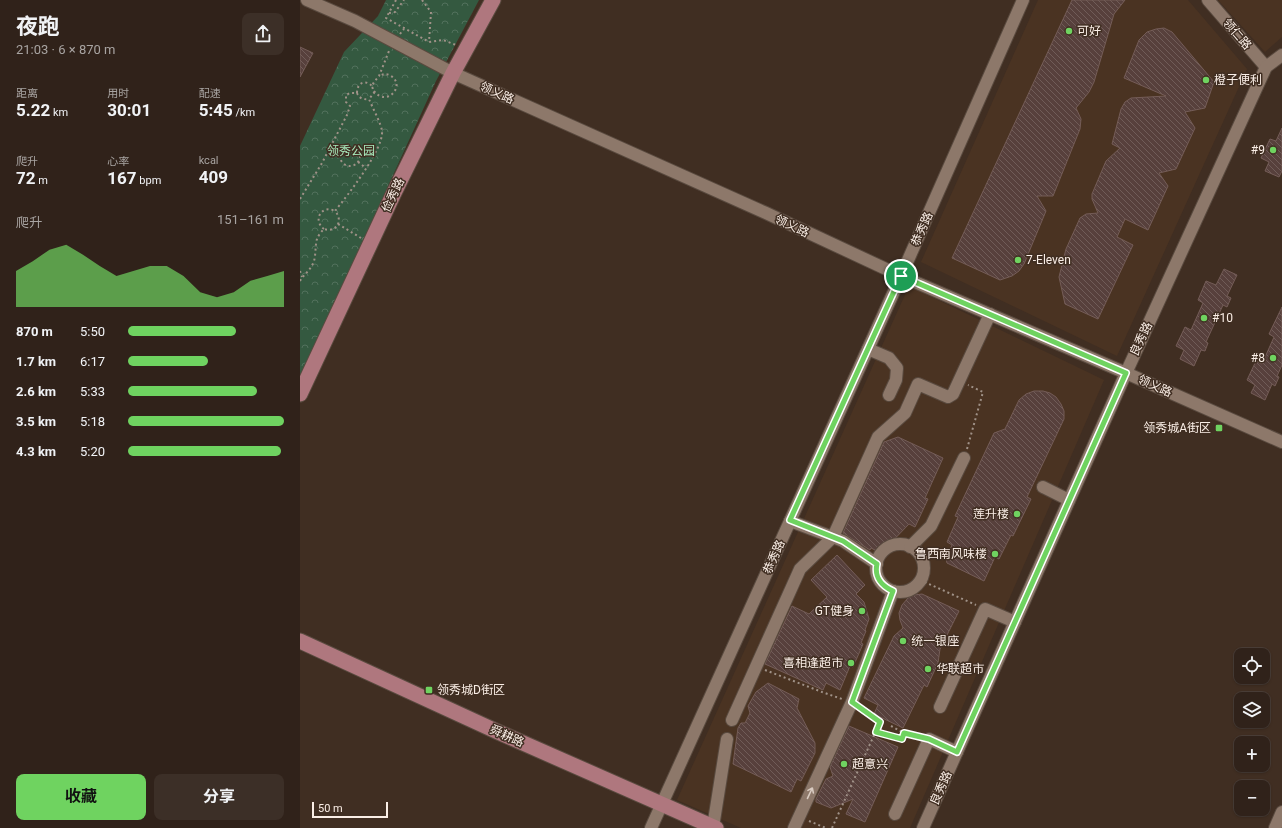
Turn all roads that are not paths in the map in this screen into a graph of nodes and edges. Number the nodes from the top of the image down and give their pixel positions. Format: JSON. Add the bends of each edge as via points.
{"nodes":[{"id":1,"x":307,"y":0,"type":"edge"},
{"id":2,"x":493,"y":0,"type":"edge"},
{"id":3,"x":1024,"y":0,"type":"edge"},
{"id":4,"x":1208,"y":0,"type":"edge"},
{"id":5,"x":1282,"y":54,"type":"edge"},
{"id":6,"x":1266,"y":67,"type":"junction"},
{"id":7,"x":453,"y":74,"type":"junction"},
{"id":8,"x":901,"y":276,"type":"junction"},
{"id":9,"x":990,"y":314,"type":"junction"},
{"id":10,"x":868,"y":349,"type":"junction"},
{"id":11,"x":1126,"y":373,"type":"junction"},
{"id":12,"x":300,"y":394,"type":"edge"},
{"id":13,"x":889,"y":395,"type":"dead end"},
{"id":14,"x":1282,"y":442,"type":"edge"},
{"id":15,"x":964,"y":458,"type":"road end"},
{"id":16,"x":1043,"y":487,"type":"dead end"},
{"id":17,"x":1069,"y":500,"type":"junction"},
{"id":18,"x":790,"y":520,"type":"junction"},
{"id":19,"x":833,"y":537,"type":"junction"},
{"id":20,"x":910,"y":547,"type":"junction"},
{"id":21,"x":877,"y":564,"type":"junction"},
{"id":22,"x":893,"y":591,"type":"junction"},
{"id":23,"x":1015,"y":622,"type":"junction"},
{"id":24,"x":300,"y":641,"type":"edge"},
{"id":25,"x":300,"y":651,"type":"edge"},
{"id":26,"x":940,"y":707,"type":"dead end"},
{"id":27,"x":732,"y":720,"type":"dead end"},
{"id":28,"x":727,"y":739,"type":"dead end"},
{"id":29,"x":957,"y":752,"type":"junction"},
{"id":30,"x":660,"y":807,"type":"junction"},
{"id":31,"x":1282,"y":812,"type":"edge"},
{"id":32,"x":895,"y":814,"type":"dead end"},
{"id":33,"x":715,"y":827,"type":"edge"},
{"id":34,"x":651,"y":828,"type":"edge"},
{"id":35,"x":696,"y":828,"type":"edge"},
{"id":36,"x":794,"y":828,"type":"edge"},
{"id":37,"x":923,"y":828,"type":"edge"},
{"id":38,"x":1275,"y":828,"type":"edge"}],
"edges":[{"from":1,"to":7,"type":"street","name":"领义路","via":[[355,21]]},
{"from":2,"to":7,"type":"main road","name":"俭秀路"},
{"from":3,"to":8,"type":"street","name":"恭秀路"},
{"from":4,"to":6,"type":"street","name":"领仁路"},
{"from":5,"to":6,"type":"street","name":"良秀路"},
{"from":6,"to":11,"type":"street","name":"良秀路"},
{"from":7,"to":8,"type":"street","name":"领义路"},
{"from":7,"to":12,"type":"main road","name":"俭秀路"},
{"from":8,"to":9,"type":"street","name":"领义路"},
{"from":8,"to":10,"type":"street","name":"恭秀路"},
{"from":9,"to":11,"type":"street","name":"领义路"},
{"from":9,"to":19,"type":"street","via":[[953,394],[948,397],[918,384],[905,413],[878,437]]},
{"from":10,"to":13,"type":"street","via":[[889,358],[896,368],[896,380]]},
{"from":10,"to":18,"type":"street","name":"恭秀路"},
{"from":11,"to":14,"type":"street","name":"领义路"},
{"from":11,"to":17,"type":"street","name":"良秀路"},
{"from":15,"to":20,"type":"street","via":[[931,526]]},
{"from":16,"to":17,"type":"street"},
{"from":17,"to":23,"type":"street","name":"良秀路"},
{"from":18,"to":19,"type":"street"},
{"from":18,"to":30,"type":"street","name":"恭秀路"},
{"from":19,"to":21,"type":"street"},
{"from":19,"to":27,"type":"street","via":[[800,569]]},
{"from":20,"to":21,"type":"street","via":[[895,545],[888,548],[882,553]]},
{"from":20,"to":22,"type":"street","via":[[921,558],[923,573],[915,587],[908,591]]},
{"from":21,"to":22,"type":"street","via":[[880,582]]},
{"from":36,"to":22,"type":"street","one_way":true,"via":[[852,702]]},
{"from":23,"to":26,"type":"street","via":[[985,609]]},
{"from":23,"to":29,"type":"street","name":"良秀路"},
{"from":24,"to":30,"type":"main road","name":"舜耕路"},
{"from":25,"to":30,"type":"main road","name":"舜耕路"},
{"from":28,"to":33,"type":"street"},
{"from":29,"to":32,"type":"street","via":[[929,739]]},
{"from":29,"to":37,"type":"street","name":"良秀路"},
{"from":30,"to":33,"type":"main road","name":"舜耕路"},
{"from":30,"to":34,"type":"street","name":"恭秀路"},
{"from":30,"to":35,"type":"main road","name":"舜耕路"},
{"from":31,"to":38,"type":"street"}]}
